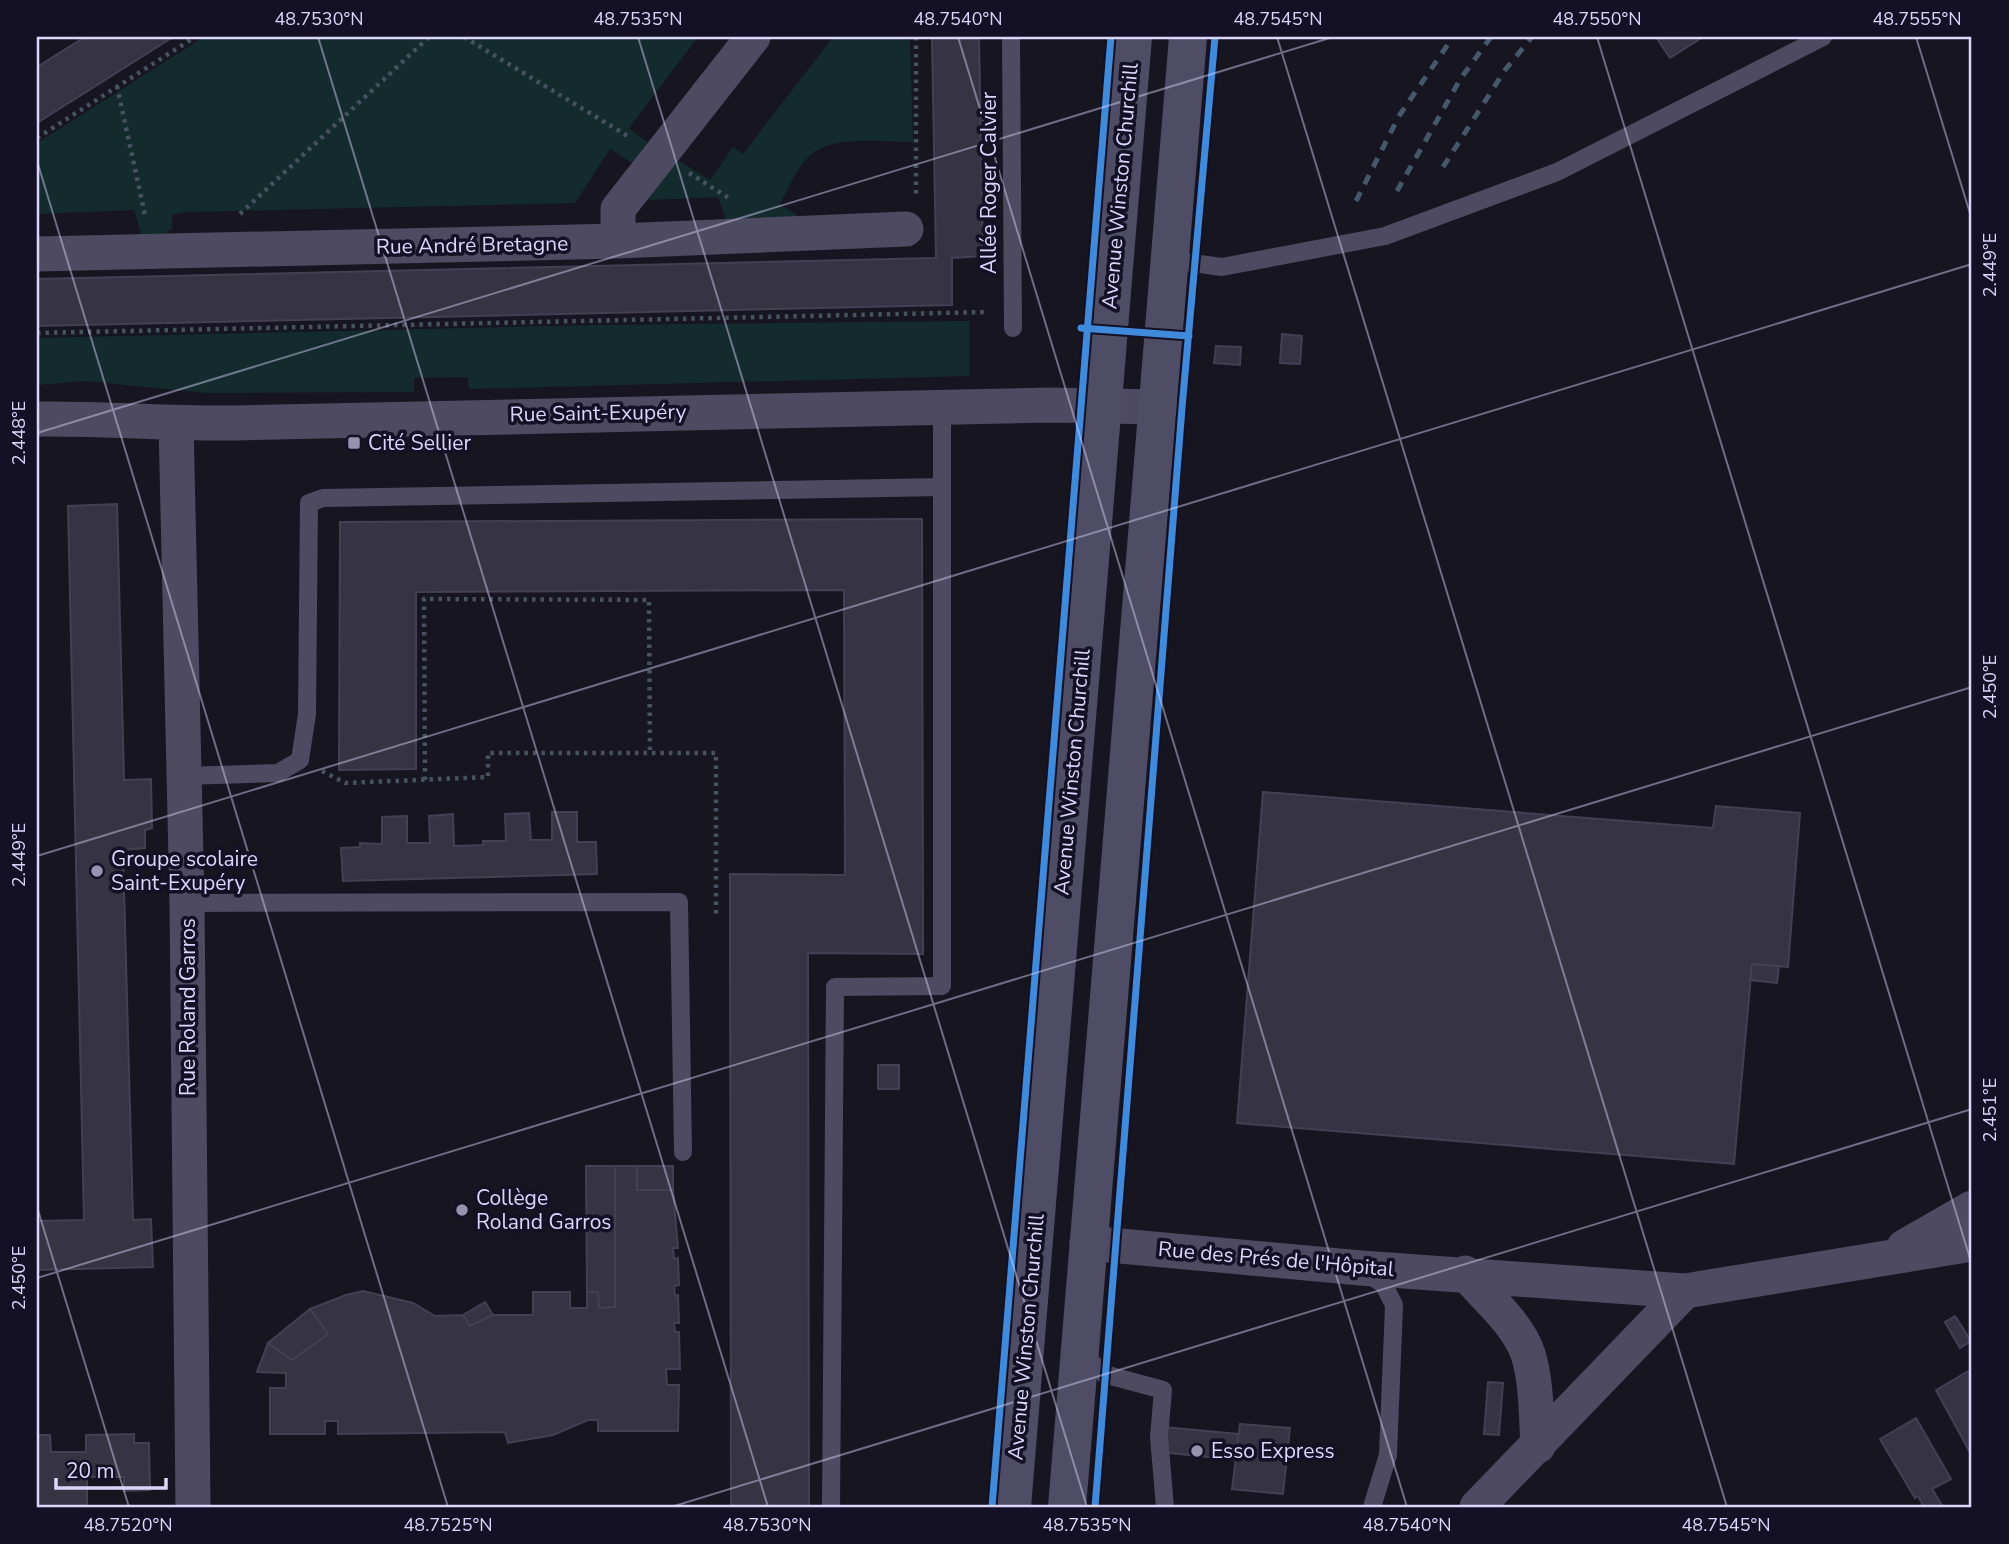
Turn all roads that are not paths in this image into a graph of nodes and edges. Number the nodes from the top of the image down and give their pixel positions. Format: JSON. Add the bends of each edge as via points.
{"nodes":[{"id":1,"x":753,"y":37,"type":"edge"},
{"id":2,"x":1011,"y":37,"type":"edge"},
{"id":3,"x":1133,"y":37,"type":"edge"},
{"id":4,"x":1188,"y":37,"type":"edge"},
{"id":5,"x":1823,"y":37,"type":"edge"},
{"id":6,"x":906,"y":229,"type":"road end"},
{"id":7,"x":618,"y":242,"type":"junction"},
{"id":8,"x":37,"y":254,"type":"edge"},
{"id":9,"x":1171,"y":260,"type":"junction"},
{"id":10,"x":1013,"y":320,"type":"road end"},
{"id":11,"x":1102,"y":405,"type":"junction"},
{"id":12,"x":942,"y":407,"type":"junction"},
{"id":13,"x":1160,"y":407,"type":"junction"},
{"id":14,"x":37,"y":419,"type":"edge"},
{"id":15,"x":176,"y":424,"type":"junction"},
{"id":16,"x":942,"y":486,"type":"junction"},
{"id":17,"x":184,"y":776,"type":"junction"},
{"id":18,"x":187,"y":903,"type":"junction"},
{"id":19,"x":683,"y":1152,"type":"dead end"},
{"id":20,"x":1972,"y":1208,"type":"edge"},
{"id":21,"x":1087,"y":1243,"type":"junction"},
{"id":22,"x":1972,"y":1244,"type":"edge"},
{"id":23,"x":1886,"y":1258,"type":"junction"},
{"id":24,"x":1361,"y":1268,"type":"junction"},
{"id":25,"x":1465,"y":1273,"type":"junction"},
{"id":26,"x":1685,"y":1291,"type":"junction"},
{"id":27,"x":1079,"y":1352,"type":"junction"},
{"id":28,"x":1538,"y":1446,"type":"junction"},
{"id":29,"x":192,"y":1507,"type":"edge"},
{"id":30,"x":831,"y":1507,"type":"edge"},
{"id":31,"x":1012,"y":1507,"type":"edge"},
{"id":32,"x":1068,"y":1507,"type":"edge"},
{"id":33,"x":1165,"y":1507,"type":"edge"},
{"id":34,"x":1373,"y":1507,"type":"edge"},
{"id":35,"x":1477,"y":1507,"type":"edge"}],
"edges":[{"from":1,"to":7,"type":"street","via":[[618,209]]},
{"from":2,"to":10,"type":"lane","name":"Allée Roger Calvier"},
{"from":3,"to":11,"type":"main road","name":"Avenue Winston Churchill"},
{"from":4,"to":9,"type":"main road"},
{"from":5,"to":9,"type":"lane","via":[[1557,172],[1385,236],[1222,267]]},
{"from":6,"to":7,"type":"street","name":"Rue André Bretagne"},
{"from":7,"to":8,"type":"street","name":"Rue André Bretagne"},
{"from":9,"to":13,"type":"main road"},
{"from":11,"to":12,"type":"street","name":"Rue Saint-Exupéry"},
{"from":11,"to":13,"type":"street","name":"Rue Saint-Exupéry"},
{"from":11,"to":31,"type":"main road","name":"Avenue Winston Churchill"},
{"from":12,"to":15,"type":"street","name":"Rue Saint-Exupéry"},
{"from":12,"to":16,"type":"lane"},
{"from":13,"to":21,"type":"main road"},
{"from":14,"to":15,"type":"street","name":"Rue Saint-Exupéry","via":[[118,418]]},
{"from":15,"to":17,"type":"street","name":"Rue Roland Garros"},
{"from":16,"to":17,"type":"lane","via":[[323,498],[309,503],[307,714],[300,760],[278,773]]},
{"from":16,"to":30,"type":"lane","via":[[942,986],[835,987]]},
{"from":17,"to":18,"type":"street","name":"Rue Roland Garros"},
{"from":18,"to":19,"type":"lane","via":[[679,902]]},
{"from":18,"to":29,"type":"street","name":"Rue Roland Garros"},
{"from":20,"to":23,"type":"street","name":"Rue des Prés de l'Hôpital"},
{"from":21,"to":24,"type":"street","name":"Rue des Prés de l'Hôpital"},
{"from":21,"to":27,"type":"main road"},
{"from":22,"to":23,"type":"street","name":"Rue des Prés de l'Hôpital"},
{"from":23,"to":26,"type":"street","name":"Rue des Prés de l'Hôpital"},
{"from":24,"to":25,"type":"street","name":"Rue des Prés de l'Hôpital"},
{"from":24,"to":34,"type":"lane","via":[[1384,1285],[1394,1305],[1388,1455]]},
{"from":25,"to":26,"type":"street","name":"Rue des Prés de l'Hôpital"},
{"from":25,"to":28,"type":"street","via":[[1514,1329],[1527,1352]]},
{"from":26,"to":28,"type":"street"},
{"from":27,"to":32,"type":"main road"},
{"from":27,"to":33,"type":"lane","via":[[1104,1374],[1164,1390],[1159,1437]]},
{"from":28,"to":35,"type":"street"}]}
